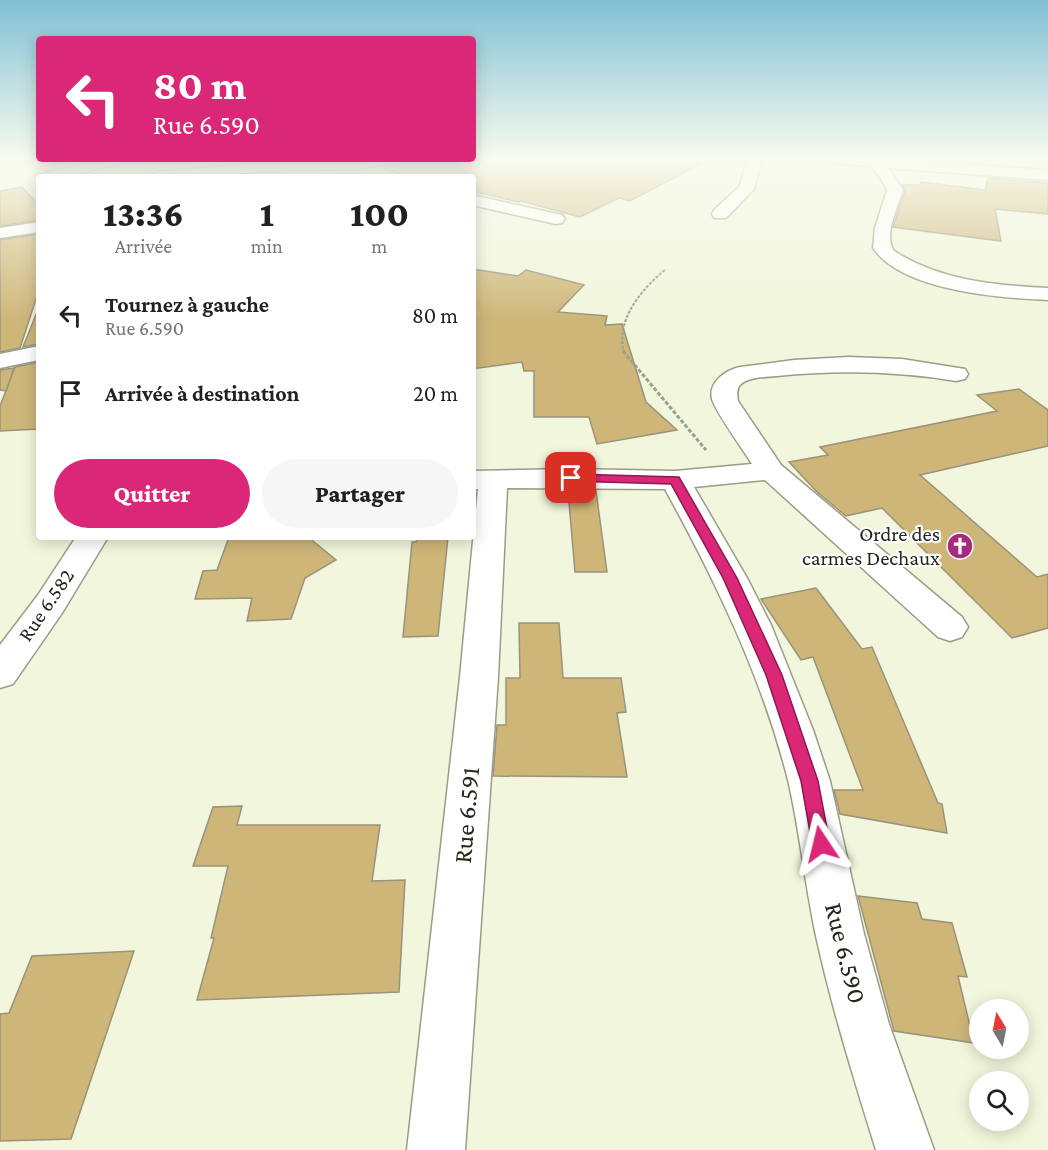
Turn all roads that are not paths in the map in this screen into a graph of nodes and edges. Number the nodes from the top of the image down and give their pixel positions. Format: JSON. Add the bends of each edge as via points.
{"nodes":[{"id":1,"x":528,"y":213,"type":"edge"},
{"id":2,"x":888,"y":213,"type":"edge"},
{"id":3,"x":556,"y":219,"type":"dead end"},
{"id":4,"x":36,"y":227,"type":"edge"},
{"id":5,"x":0,"y":233,"type":"edge"},
{"id":6,"x":1048,"y":294,"type":"edge"},
{"id":7,"x":36,"y":354,"type":"edge"},
{"id":8,"x":0,"y":361,"type":"edge"},
{"id":9,"x":956,"y":374,"type":"dead end"},
{"id":10,"x":771,"y":471,"type":"junction"},
{"id":11,"x":483,"y":480,"type":"edge"},
{"id":12,"x":675,"y":480,"type":"junction"},
{"id":13,"x":90,"y":540,"type":"edge"},
{"id":14,"x":950,"y":627,"type":"dead end"},
{"id":15,"x":0,"y":673,"type":"edge"},
{"id":16,"x":436,"y":1150,"type":"edge"},
{"id":17,"x":905,"y":1150,"type":"edge"}],
"edges":[{"from":1,"to":3,"type":"street"},
{"from":2,"to":6,"type":"street","via":[[881,247],[885,255],[927,273],[980,288]]},
{"from":4,"to":5,"type":"street"},
{"from":7,"to":8,"type":"street"},
{"from":9,"to":10,"type":"street","via":[[896,365],[828,364],[750,372],[729,380],[723,390],[724,402]]},
{"from":10,"to":12,"type":"street"},
{"from":10,"to":14,"type":"street"},
{"from":11,"to":12,"type":"street"},
{"from":11,"to":16,"type":"street","name":"Rue 6.591","via":[[479,677]]},
{"from":12,"to":17,"type":"street","name":"Rue 6.590","via":[[748,615],[793,730],[809,781],[862,1023]]},
{"from":13,"to":15,"type":"street","name":"Rue 6.582"}]}
